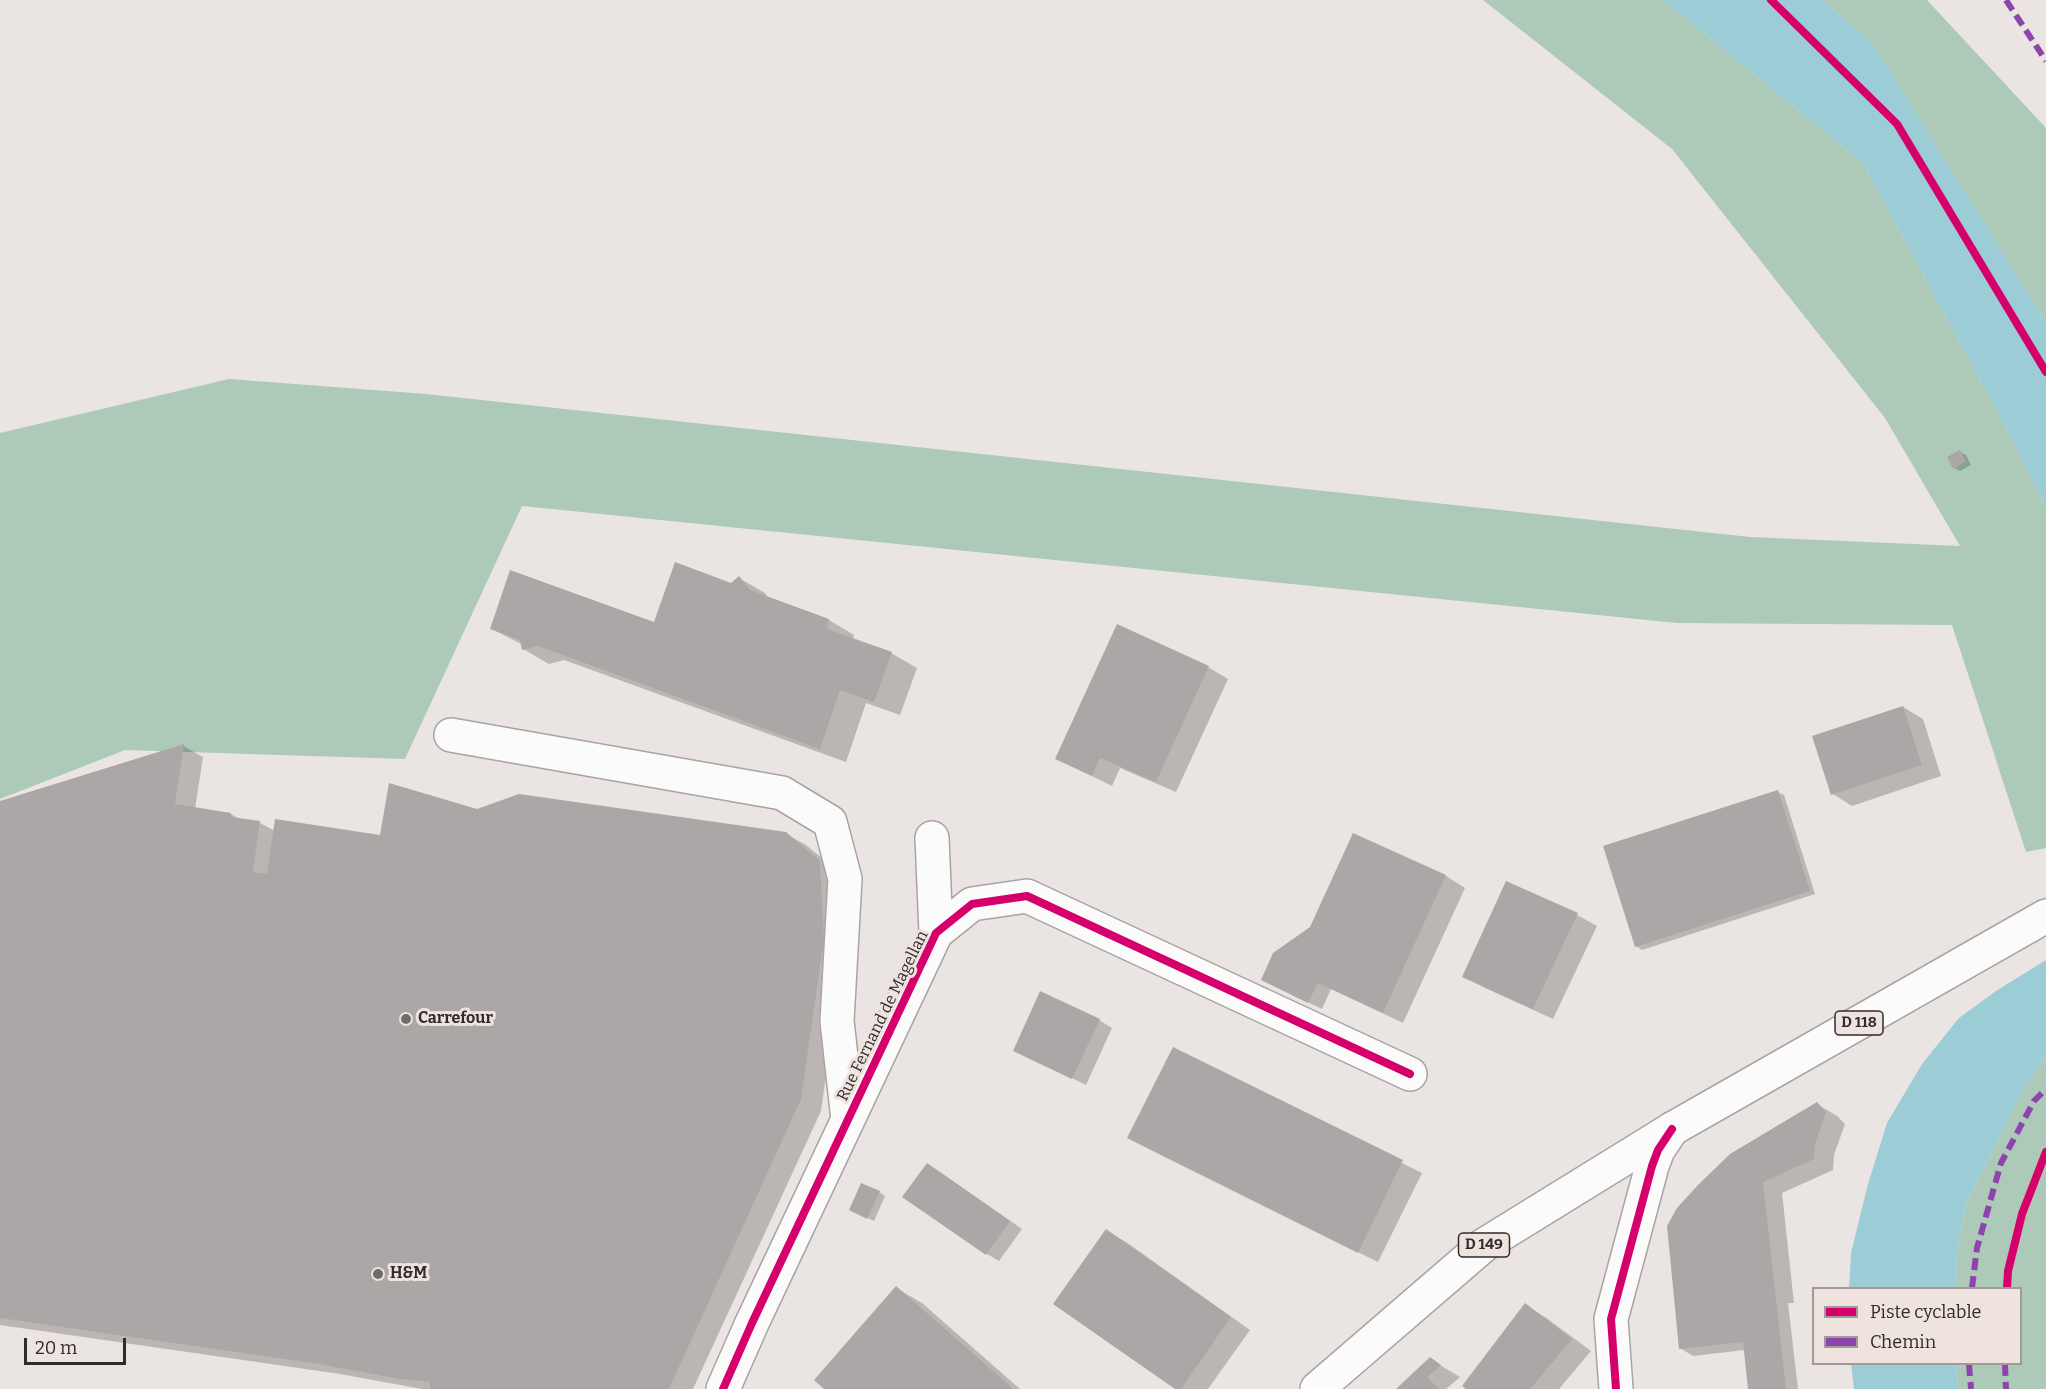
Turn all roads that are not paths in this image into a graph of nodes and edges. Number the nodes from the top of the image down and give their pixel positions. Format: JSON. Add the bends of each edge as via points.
{"nodes":[{"id":1,"x":451,"y":735,"type":"dead end"},
{"id":2,"x":932,"y":838,"type":"dead end"},
{"id":3,"x":2046,"y":916,"type":"edge"},
{"id":4,"x":936,"y":933,"type":"junction"},
{"id":5,"x":1410,"y":1074,"type":"dead end"},
{"id":6,"x":848,"y":1120,"type":"junction"},
{"id":7,"x":1672,"y":1130,"type":"junction"},
{"id":8,"x":723,"y":1389,"type":"edge"},
{"id":9,"x":1317,"y":1389,"type":"edge"},
{"id":10,"x":1616,"y":1389,"type":"edge"}],
"edges":[{"from":1,"to":6,"type":"street","via":[[782,793],[830,822],[845,879],[837,1021]]},
{"from":2,"to":4,"type":"street"},
{"from":3,"to":7,"type":"street","number":"D 118"},
{"from":4,"to":5,"type":"street","name":"Rue Fernand de Magellan","via":[[972,904],[1027,896]]},
{"from":4,"to":6,"type":"street","name":"Rue Fernand de Magellan"},
{"from":6,"to":8,"type":"street","name":"Rue Fernand de Magellan"},
{"from":7,"to":9,"type":"street","number":"D 149","via":[[1484,1245]]},
{"from":7,"to":10,"type":"street","number":"D 118","via":[[1652,1166],[1611,1319]]}]}
